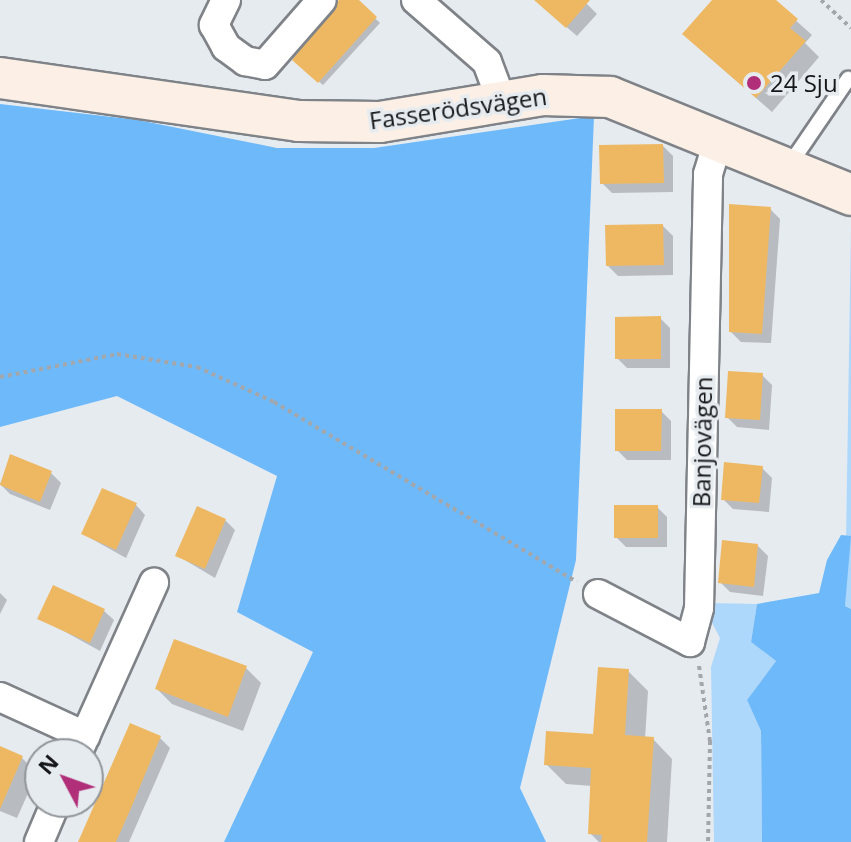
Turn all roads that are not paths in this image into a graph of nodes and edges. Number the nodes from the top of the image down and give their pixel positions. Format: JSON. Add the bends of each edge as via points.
{"nodes":[{"id":1,"x":226,"y":0,"type":"edge"},
{"id":2,"x":322,"y":0,"type":"edge"},
{"id":3,"x":416,"y":0,"type":"edge"},
{"id":4,"x":0,"y":78,"type":"edge"},
{"id":5,"x":848,"y":79,"type":"dead end"},
{"id":6,"x":502,"y":102,"type":"junction"},
{"id":7,"x":719,"y":139,"type":"junction"},
{"id":8,"x":786,"y":170,"type":"junction"},
{"id":9,"x":851,"y":195,"type":"edge"},
{"id":10,"x":154,"y":583,"type":"dead end"},
{"id":11,"x":598,"y":594,"type":"road end"},
{"id":12,"x":0,"y":697,"type":"edge"},
{"id":13,"x":69,"y":738,"type":"edge"},
{"id":14,"x":84,"y":738,"type":"edge"},
{"id":15,"x":49,"y":818,"type":"edge"},
{"id":16,"x":39,"y":842,"type":"edge"}],
"edges":[{"from":1,"to":2,"type":"street","via":[[214,25],[226,47],[245,61],[265,65]]},
{"from":3,"to":6,"type":"street","via":[[487,62]]},
{"from":4,"to":6,"type":"street","name":"Fasserödsvägen","via":[[299,121],[380,122]]},
{"from":5,"to":8,"type":"lane"},
{"from":6,"to":7,"type":"street","name":"Fasserödsvägen","via":[[543,95],[610,97]]},
{"from":7,"to":8,"type":"street","name":"Fasserödsvägen"},
{"from":7,"to":11,"type":"street","name":"Banjovägen","via":[[708,174],[699,608],[690,642]]},
{"from":8,"to":9,"type":"street","name":"Fasserödsvägen"},
{"from":10,"to":14,"type":"street"},
{"from":12,"to":13,"type":"street"},
{"from":15,"to":16,"type":"street"}]}
